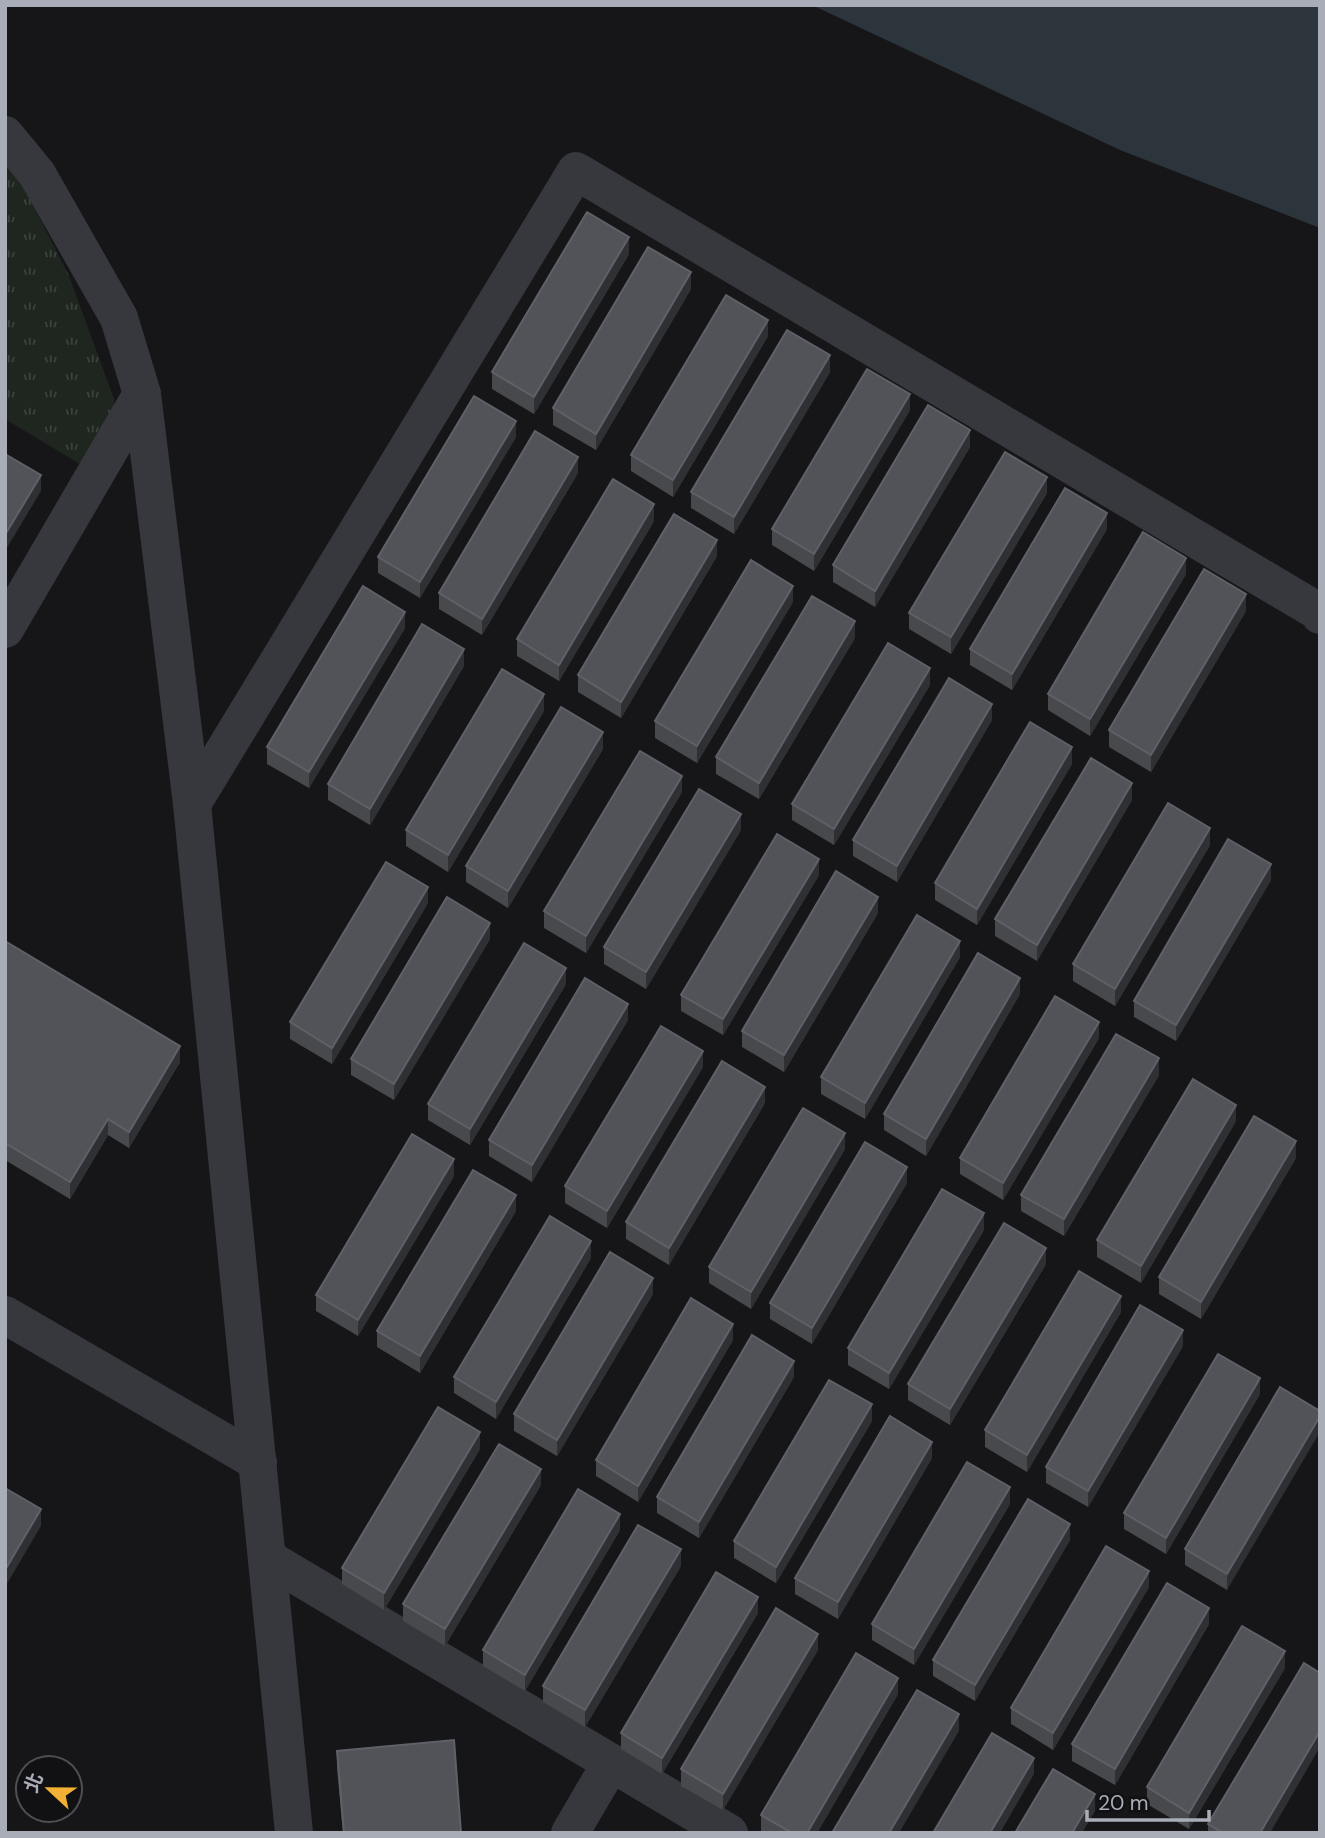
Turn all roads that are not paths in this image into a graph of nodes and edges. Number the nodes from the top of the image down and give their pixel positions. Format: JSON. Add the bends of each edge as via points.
{"nodes":[{"id":1,"x":5,"y":135,"type":"edge"},
{"id":2,"x":142,"y":394,"type":"junction"},
{"id":3,"x":1320,"y":615,"type":"edge"},
{"id":4,"x":5,"y":629,"type":"edge"},
{"id":5,"x":192,"y":804,"type":"junction"},
{"id":6,"x":5,"y":1314,"type":"edge"},
{"id":7,"x":258,"y":1462,"type":"junction"},
{"id":8,"x":267,"y":1558,"type":"junction"},
{"id":9,"x":611,"y":1763,"type":"junction"},
{"id":10,"x":294,"y":1833,"type":"edge"},
{"id":11,"x":570,"y":1833,"type":"edge"},
{"id":12,"x":729,"y":1833,"type":"edge"}],
"edges":[{"from":1,"to":2,"type":"lane","via":[[37,174],[119,318]]},
{"from":2,"to":4,"type":"lane"},
{"from":2,"to":5,"type":"lane"},
{"from":3,"to":5,"type":"lane","via":[[576,171]]},
{"from":5,"to":7,"type":"lane"},
{"from":6,"to":7,"type":"lane"},
{"from":7,"to":8,"type":"lane"},
{"from":8,"to":9,"type":"lane"},
{"from":8,"to":10,"type":"lane"},
{"from":9,"to":11,"type":"lane"},
{"from":9,"to":12,"type":"lane"}]}
